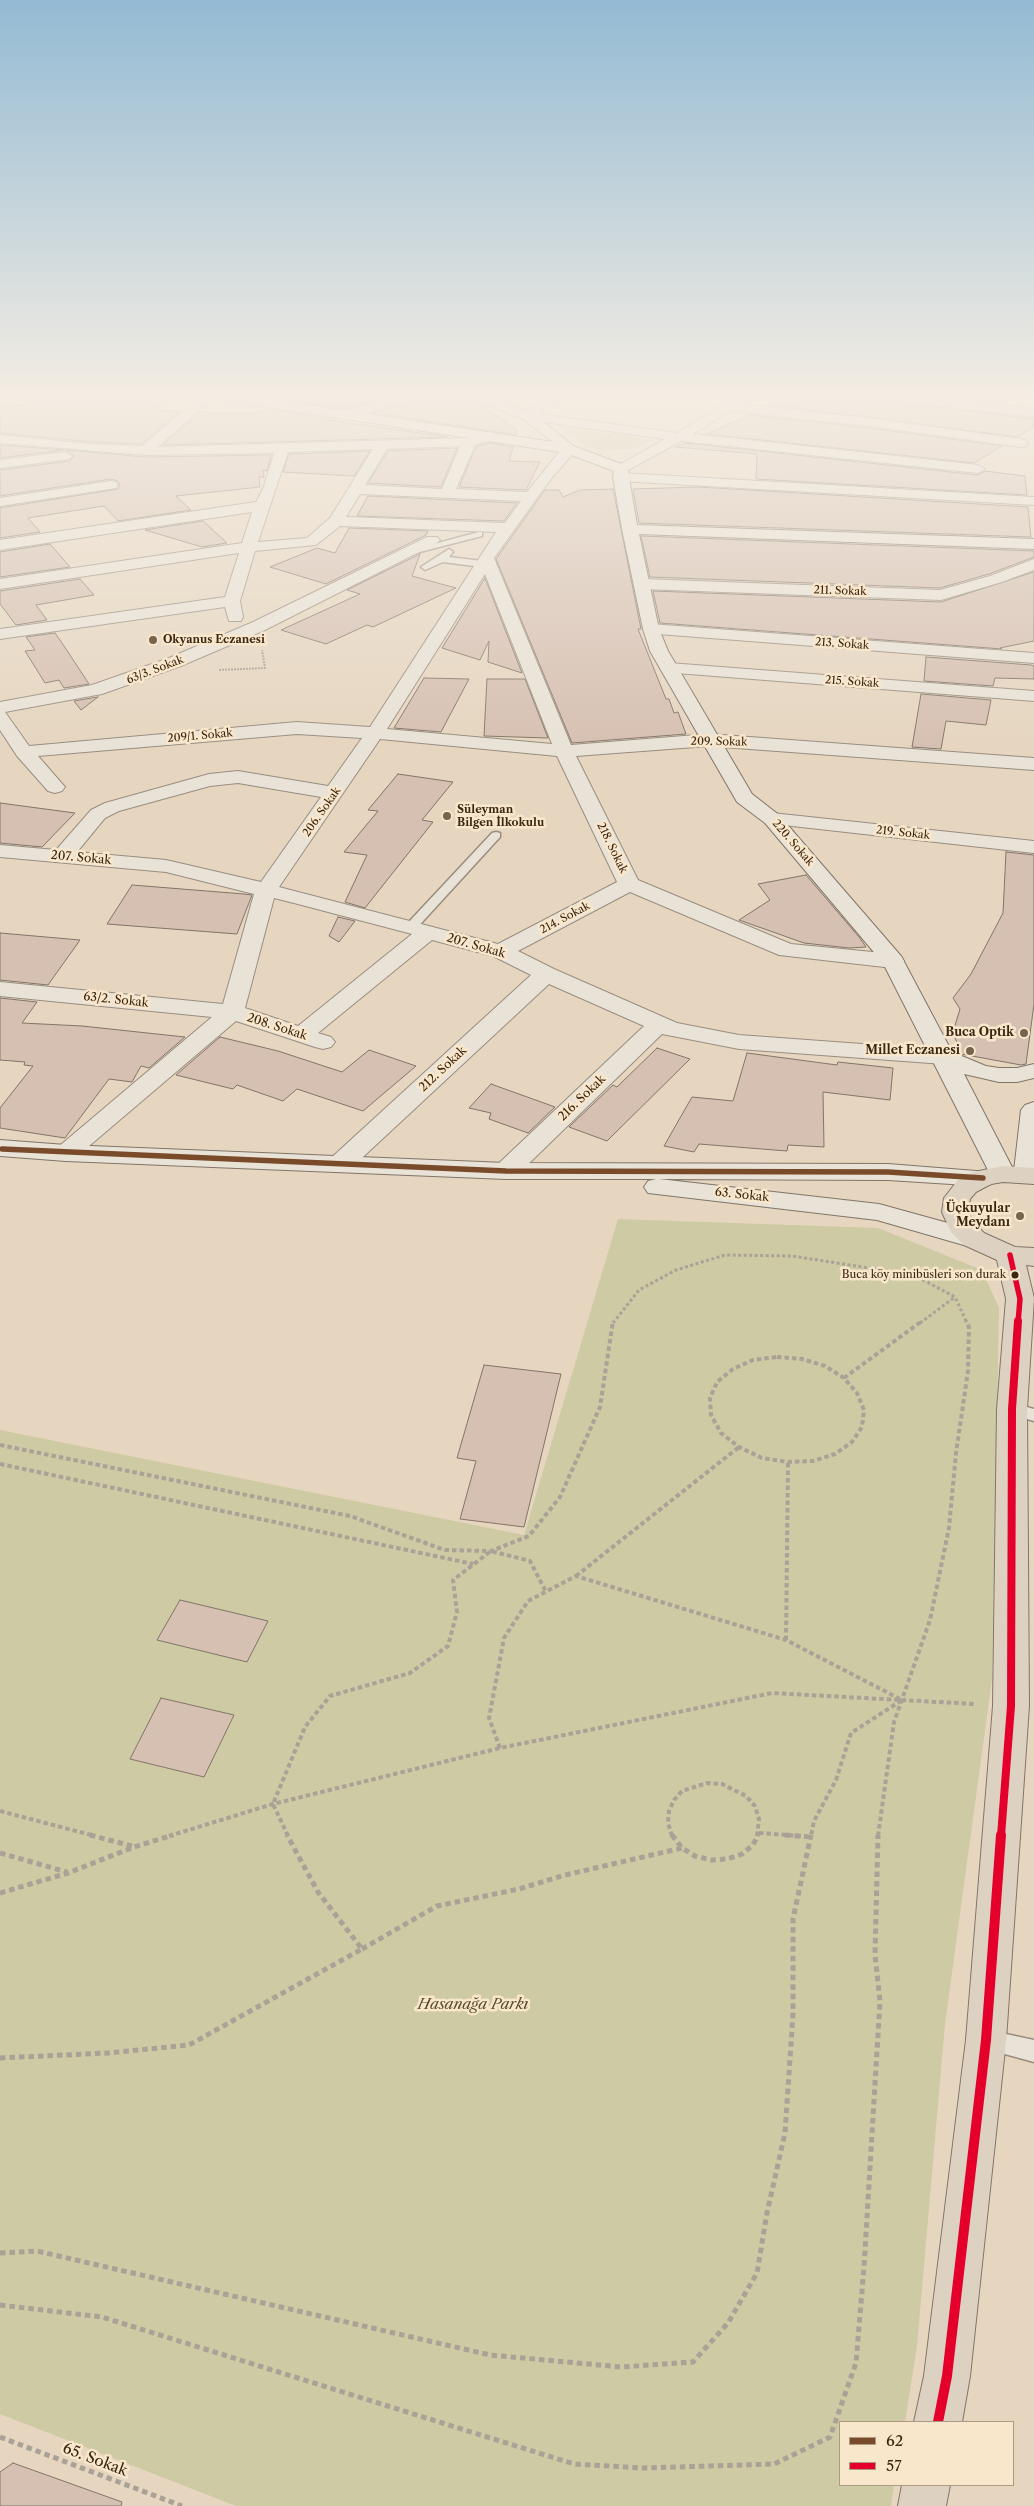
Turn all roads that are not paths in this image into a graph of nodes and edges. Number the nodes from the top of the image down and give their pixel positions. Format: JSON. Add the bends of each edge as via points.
{"nodes":[{"id":1,"x":214,"y":513,"type":"edge"},
{"id":2,"x":258,"y":513,"type":"edge"},
{"id":3,"x":341,"y":513,"type":"edge"},
{"id":4,"x":520,"y":513,"type":"edge"},
{"id":5,"x":627,"y":513,"type":"edge"},
{"id":6,"x":336,"y":521,"type":"junction"},
{"id":7,"x":509,"y":528,"type":"junction"},
{"id":8,"x":630,"y":529,"type":"junction"},
{"id":9,"x":479,"y":534,"type":"dead end"},
{"id":10,"x":432,"y":540,"type":"dead end"},
{"id":11,"x":1034,"y":544,"type":"edge"},
{"id":12,"x":0,"y":545,"type":"edge"},
{"id":13,"x":249,"y":546,"type":"junction"},
{"id":14,"x":450,"y":551,"type":"dead end"},
{"id":15,"x":408,"y":552,"type":"junction"},
{"id":16,"x":442,"y":559,"type":"junction"},
{"id":17,"x":484,"y":560,"type":"junction"},
{"id":18,"x":1034,"y":564,"type":"edge"},
{"id":19,"x":425,"y":567,"type":"dead end"},
{"id":20,"x":0,"y":584,"type":"edge"},
{"id":21,"x":642,"y":584,"type":"junction"},
{"id":22,"x":232,"y":600,"type":"junction"},
{"id":23,"x":259,"y":626,"type":"junction"},
{"id":24,"x":651,"y":629,"type":"junction"},
{"id":25,"x":0,"y":634,"type":"edge"},
{"id":26,"x":1034,"y":658,"type":"edge"},
{"id":27,"x":669,"y":668,"type":"junction"},
{"id":28,"x":1034,"y":696,"type":"edge"},
{"id":29,"x":0,"y":706,"type":"edge"},
{"id":30,"x":0,"y":716,"type":"edge"},
{"id":31,"x":375,"y":733,"type":"junction"},
{"id":32,"x":709,"y":740,"type":"junction"},
{"id":33,"x":564,"y":751,"type":"junction"},
{"id":34,"x":24,"y":752,"type":"junction"},
{"id":35,"x":1034,"y":764,"type":"edge"},
{"id":36,"x":55,"y":787,"type":"dead end"},
{"id":37,"x":335,"y":793,"type":"junction"},
{"id":38,"x":772,"y":819,"type":"junction"},
{"id":39,"x":496,"y":835,"type":"dead end"},
{"id":40,"x":1034,"y":847,"type":"edge"},
{"id":41,"x":0,"y":851,"type":"edge"},
{"id":42,"x":62,"y":856,"type":"junction"},
{"id":43,"x":629,"y":884,"type":"junction"},
{"id":44,"x":266,"y":890,"type":"junction"},
{"id":45,"x":419,"y":930,"type":"junction"},
{"id":46,"x":501,"y":951,"type":"junction"},
{"id":47,"x":893,"y":961,"type":"junction"},
{"id":48,"x":546,"y":974,"type":"junction"},
{"id":49,"x":0,"y":989,"type":"edge"},
{"id":50,"x":232,"y":1012,"type":"junction"},
{"id":51,"x":659,"y":1024,"type":"junction"},
{"id":52,"x":300,"y":1035,"type":"junction"},
{"id":53,"x":323,"y":1042,"type":"dead end"},
{"id":54,"x":944,"y":1057,"type":"junction"},
{"id":55,"x":1034,"y":1070,"type":"edge"},
{"id":56,"x":1034,"y":1110,"type":"edge"},
{"id":57,"x":1033,"y":1136,"type":"edge"},
{"id":58,"x":0,"y":1148,"type":"edge"},
{"id":59,"x":66,"y":1154,"type":"junction"},
{"id":60,"x":340,"y":1164,"type":"junction"},
{"id":61,"x":506,"y":1172,"type":"junction"},
{"id":62,"x":1012,"y":1176,"type":"edge"},
{"id":63,"x":974,"y":1239,"type":"junction"},
{"id":64,"x":1022,"y":1256,"type":"edge"},
{"id":65,"x":1027,"y":1288,"type":"edge"},
{"id":66,"x":1023,"y":1412,"type":"edge"},
{"id":67,"x":986,"y":2040,"type":"junction"},
{"id":68,"x":1034,"y":2051,"type":"edge"},
{"id":69,"x":938,"y":2421,"type":"edge"},
{"id":70,"x":926,"y":2486,"type":"edge"},
{"id":71,"x":922,"y":2506,"type":"edge"}],
"edges":[{"from":1,"to":12,"type":"street"},
{"from":2,"to":13,"type":"street"},
{"from":3,"to":6,"type":"street"},
{"from":4,"to":7,"type":"street","name":"206. Sokak"},
{"from":5,"to":8,"type":"street","name":"220. Sokak"},
{"from":6,"to":7,"type":"street"},
{"from":6,"to":13,"type":"street","via":[[311,542]]},
{"from":7,"to":17,"type":"street","name":"206. Sokak"},
{"from":8,"to":11,"type":"street"},
{"from":8,"to":21,"type":"street","name":"220. Sokak"},
{"from":9,"to":15,"type":"lane","name":"63/3. Sokak"},
{"from":10,"to":15,"type":"street","name":"63/3. Sokak"},
{"from":13,"to":20,"type":"street"},
{"from":13,"to":22,"type":"street"},
{"from":14,"to":16,"type":"lane"},
{"from":15,"to":23,"type":"street","name":"63/3. Sokak"},
{"from":16,"to":17,"type":"lane"},
{"from":16,"to":19,"type":"lane"},
{"from":17,"to":31,"type":"street","name":"206. Sokak"},
{"from":17,"to":33,"type":"street","name":"218. Sokak"},
{"from":18,"to":21,"type":"street","name":"211. Sokak","via":[[941,595]]},
{"from":21,"to":24,"type":"street","name":"220. Sokak"},
{"from":22,"to":23,"type":"street","via":[[235,617]]},
{"from":22,"to":25,"type":"street"},
{"from":23,"to":29,"type":"street","name":"63/3. Sokak","via":[[205,651],[115,685]]},
{"from":24,"to":26,"type":"street","name":"213. Sokak"},
{"from":24,"to":27,"type":"street","name":"220. Sokak"},
{"from":27,"to":28,"type":"street","name":"215. Sokak"},
{"from":27,"to":32,"type":"street","name":"220. Sokak"},
{"from":30,"to":34,"type":"street"},
{"from":31,"to":33,"type":"street","name":"209. Sokak"},
{"from":31,"to":34,"type":"street","name":"209/1. Sokak","via":[[297,728]]},
{"from":31,"to":37,"type":"street","name":"206. Sokak"},
{"from":32,"to":33,"type":"street","name":"209. Sokak"},
{"from":32,"to":35,"type":"street","name":"209. Sokak"},
{"from":32,"to":38,"type":"street","name":"220. Sokak","via":[[744,798]]},
{"from":33,"to":43,"type":"street","name":"218. Sokak"},
{"from":34,"to":36,"type":"street"},
{"from":37,"to":42,"type":"street","via":[[238,777],[209,780],[112,807],[98,814]]},
{"from":37,"to":44,"type":"street","name":"206. Sokak"},
{"from":38,"to":40,"type":"street","name":"219. Sokak"},
{"from":38,"to":47,"type":"street","name":"220. Sokak"},
{"from":39,"to":45,"type":"lane"},
{"from":41,"to":42,"type":"street","name":"207. Sokak"},
{"from":42,"to":44,"type":"street","name":"207. Sokak","via":[[166,866]]},
{"from":43,"to":46,"type":"street","name":"214. Sokak"},
{"from":43,"to":47,"type":"street","name":"218. Sokak","via":[[787,950]]},
{"from":44,"to":45,"type":"street","name":"207. Sokak"},
{"from":44,"to":50,"type":"street","name":"206. Sokak"},
{"from":45,"to":46,"type":"street","name":"207. Sokak"},
{"from":45,"to":52,"type":"street"},
{"from":46,"to":48,"type":"street","name":"207. Sokak"},
{"from":47,"to":54,"type":"street","name":"220. Sokak"},
{"from":48,"to":51,"type":"street","name":"207. Sokak"},
{"from":48,"to":60,"type":"street","name":"212. Sokak"},
{"from":49,"to":50,"type":"street","name":"63/2. Sokak"},
{"from":50,"to":52,"type":"street","name":"208. Sokak"},
{"from":50,"to":59,"type":"street"},
{"from":51,"to":54,"type":"street","name":"207. Sokak","via":[[738,1042]]},
{"from":51,"to":61,"type":"street","name":"216. Sokak"},
{"from":52,"to":53,"type":"street","name":"208. Sokak"},
{"from":54,"to":55,"type":"street","name":"207. Sokak","via":[[980,1072],[999,1075],[1017,1075]]},
{"from":54,"to":62,"type":"street","name":"220. Sokak"},
{"from":56,"to":57,"type":"street"},
{"from":57,"to":62,"type":"street"},
{"from":58,"to":59,"type":"street","name":"63. Sokak"},
{"from":59,"to":60,"type":"street","name":"63. Sokak"},
{"from":60,"to":61,"type":"street","name":"63. Sokak"},
{"from":61,"to":62,"type":"street","name":"63. Sokak","via":[[888,1172]]},
{"from":61,"to":63,"type":"street","name":"63. Sokak","via":[[784,1199],[879,1212]]},
{"from":62,"to":63,"type":"main road","via":[[967,1186],[957,1198],[955,1212],[960,1226]]},
{"from":63,"to":64,"type":"main road"},
{"from":64,"to":65,"type":"main road"},
{"from":65,"to":66,"type":"main road"},
{"from":66,"to":67,"type":"main road","via":[[1011,1706]]},
{"from":67,"to":68,"type":"lane"},
{"from":67,"to":69,"type":"main road","via":[[947,2376]]},
{"from":70,"to":71,"type":"main road"}]}
